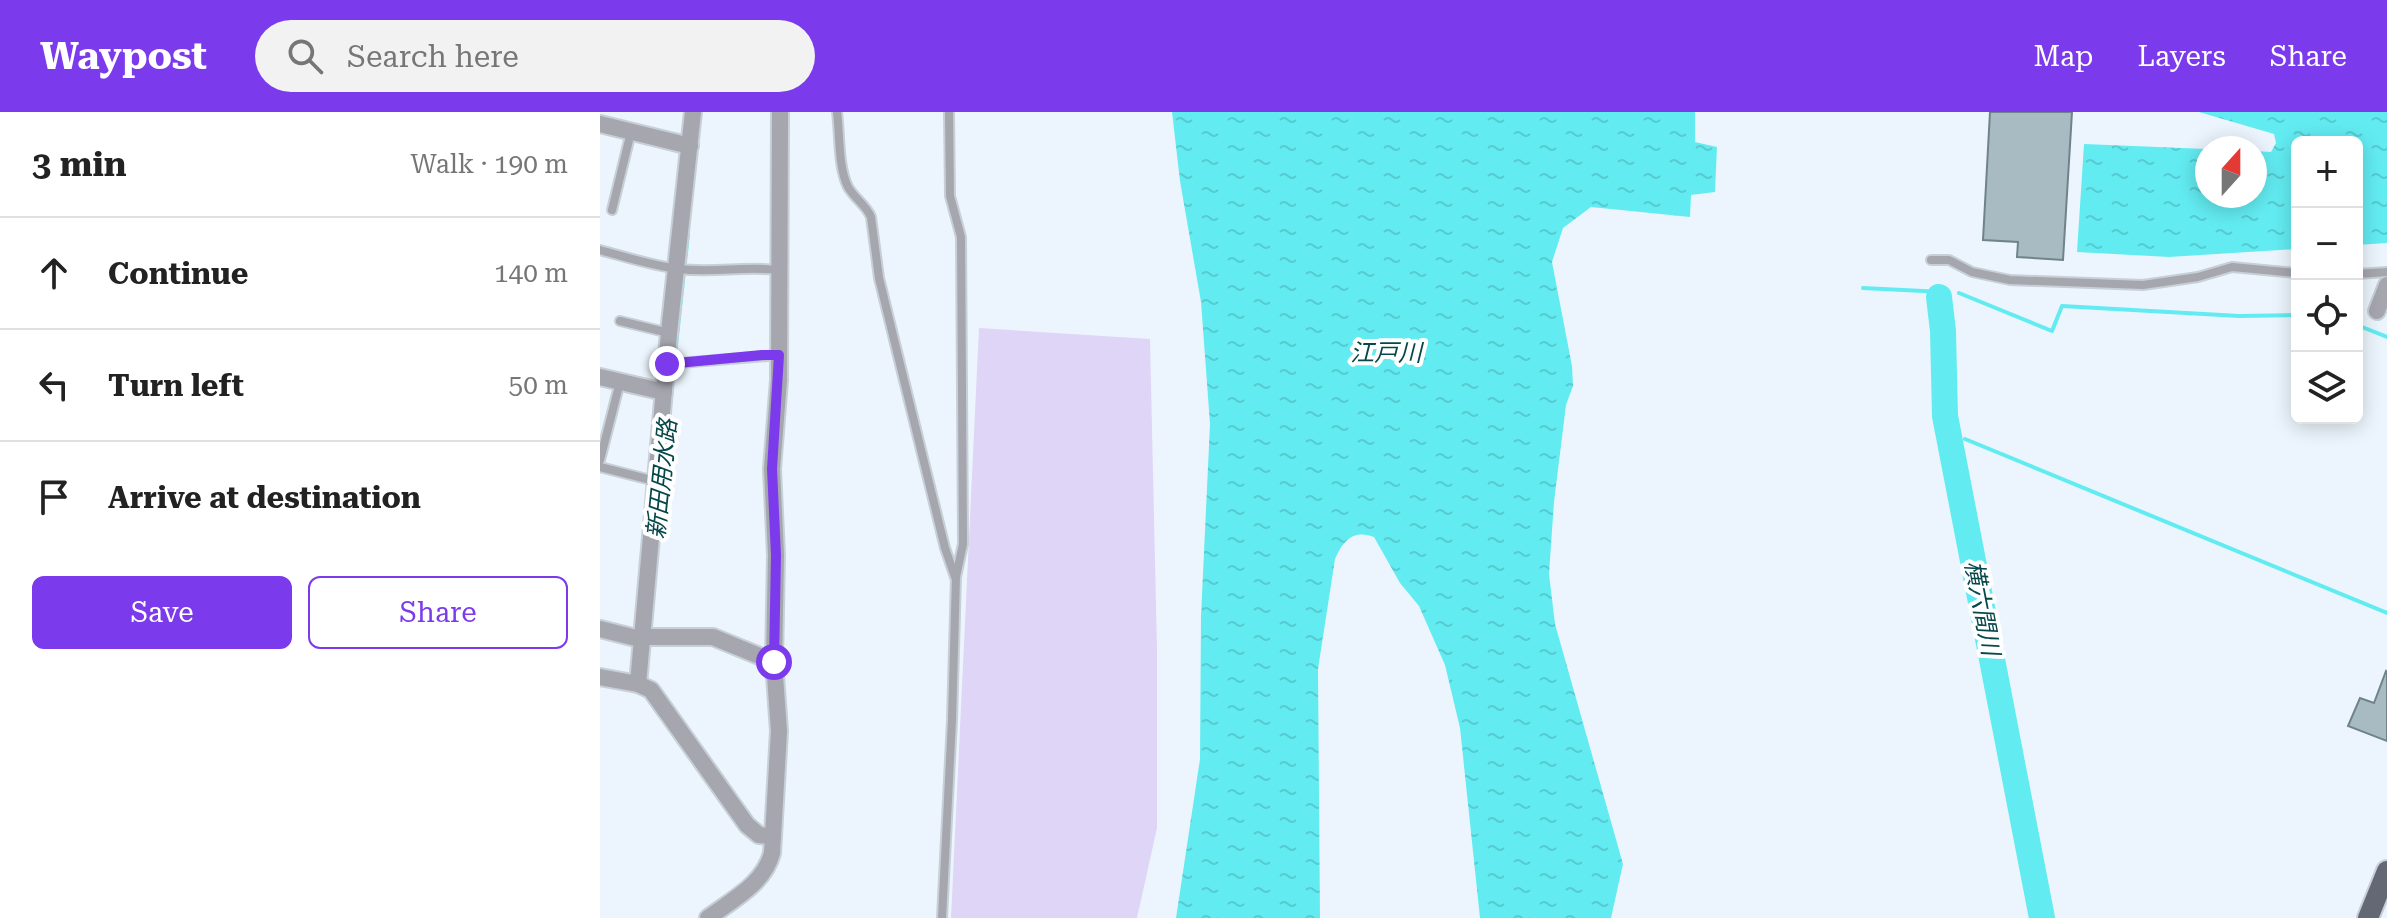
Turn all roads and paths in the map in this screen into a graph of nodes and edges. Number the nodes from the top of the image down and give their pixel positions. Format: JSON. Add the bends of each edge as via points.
{"nodes":[{"id":1,"x":693,"y":112,"type":"edge"},
{"id":2,"x":780,"y":112,"type":"edge"},
{"id":3,"x":837,"y":112,"type":"edge"},
{"id":4,"x":949,"y":112,"type":"edge"},
{"id":5,"x":600,"y":124,"type":"edge"},
{"id":6,"x":631,"y":132,"type":"junction"},
{"id":7,"x":690,"y":146,"type":"junction"},
{"id":8,"x":612,"y":210,"type":"dead end"},
{"id":9,"x":600,"y":250,"type":"edge"},
{"id":10,"x":1931,"y":260,"type":"dead end"},
{"id":11,"x":677,"y":269,"type":"junction"},
{"id":12,"x":780,"y":270,"type":"junction"},
{"id":13,"x":2291,"y":272,"type":"edge"},
{"id":14,"x":2387,"y":272,"type":"edge"},
{"id":15,"x":2363,"y":274,"type":"edge"},
{"id":16,"x":2387,"y":285,"type":"edge"},
{"id":17,"x":2377,"y":311,"type":"dead end"},
{"id":18,"x":620,"y":321,"type":"dead end"},
{"id":19,"x":669,"y":333,"type":"junction"},
{"id":20,"x":779,"y":355,"type":"junction"},
{"id":21,"x":667,"y":364,"type":"junction"},
{"id":22,"x":600,"y":377,"type":"edge"},
{"id":23,"x":620,"y":381,"type":"junction"},
{"id":24,"x":664,"y":392,"type":"junction"},
{"id":25,"x":600,"y":460,"type":"edge"},
{"id":26,"x":600,"y":467,"type":"edge"},
{"id":27,"x":655,"y":481,"type":"junction"},
{"id":28,"x":956,"y":577,"type":"junction"},
{"id":29,"x":600,"y":629,"type":"edge"},
{"id":30,"x":640,"y":638,"type":"junction"},
{"id":31,"x":774,"y":662,"type":"junction"},
{"id":32,"x":600,"y":677,"type":"edge"},
{"id":33,"x":638,"y":684,"type":"junction"},
{"id":34,"x":773,"y":836,"type":"junction"},
{"id":35,"x":2387,"y":871,"type":"edge"},
{"id":36,"x":708,"y":918,"type":"edge"},
{"id":37,"x":942,"y":918,"type":"edge"},
{"id":38,"x":2368,"y":918,"type":"edge"}],
"edges":[{"from":1,"to":7,"type":"street"},
{"from":2,"to":12,"type":"street"},
{"from":3,"to":28,"type":"lane","via":[[844,174],[871,217],[902,378]]},
{"from":4,"to":28,"type":"lane","via":[[950,196],[961,237],[962,296],[963,544]]},
{"from":5,"to":6,"type":"street"},
{"from":6,"to":7,"type":"street"},
{"from":6,"to":8,"type":"lane"},
{"from":7,"to":11,"type":"street"},
{"from":9,"to":11,"type":"lane"},
{"from":10,"to":13,"type":"lane","via":[[1949,260],[1972,272],[2010,280],[2117,285],[2198,277],[2232,267]]},
{"from":11,"to":12,"type":"lane"},
{"from":11,"to":19,"type":"street"},
{"from":12,"to":20,"type":"street"},
{"from":14,"to":15,"type":"lane"},
{"from":16,"to":17,"type":"street"},
{"from":18,"to":19,"type":"lane"},
{"from":19,"to":21,"type":"street"},
{"from":20,"to":21,"type":"lane"},
{"from":20,"to":31,"type":"street","via":[[772,469]]},
{"from":21,"to":24,"type":"street"},
{"from":22,"to":23,"type":"street"},
{"from":23,"to":24,"type":"street"},
{"from":23,"to":25,"type":"lane"},
{"from":24,"to":27,"type":"street"},
{"from":26,"to":27,"type":"lane"},
{"from":27,"to":30,"type":"street"},
{"from":28,"to":37,"type":"lane"},
{"from":29,"to":30,"type":"street"},
{"from":30,"to":31,"type":"street","via":[[713,637]]},
{"from":30,"to":33,"type":"street"},
{"from":31,"to":34,"type":"street","via":[[779,731]]},
{"from":32,"to":33,"type":"street"},
{"from":33,"to":34,"type":"street","via":[[651,690],[753,832]]},
{"from":34,"to":36,"type":"street","via":[[770,863],[759,879]]},
{"from":35,"to":38,"type":"main road"}]}
